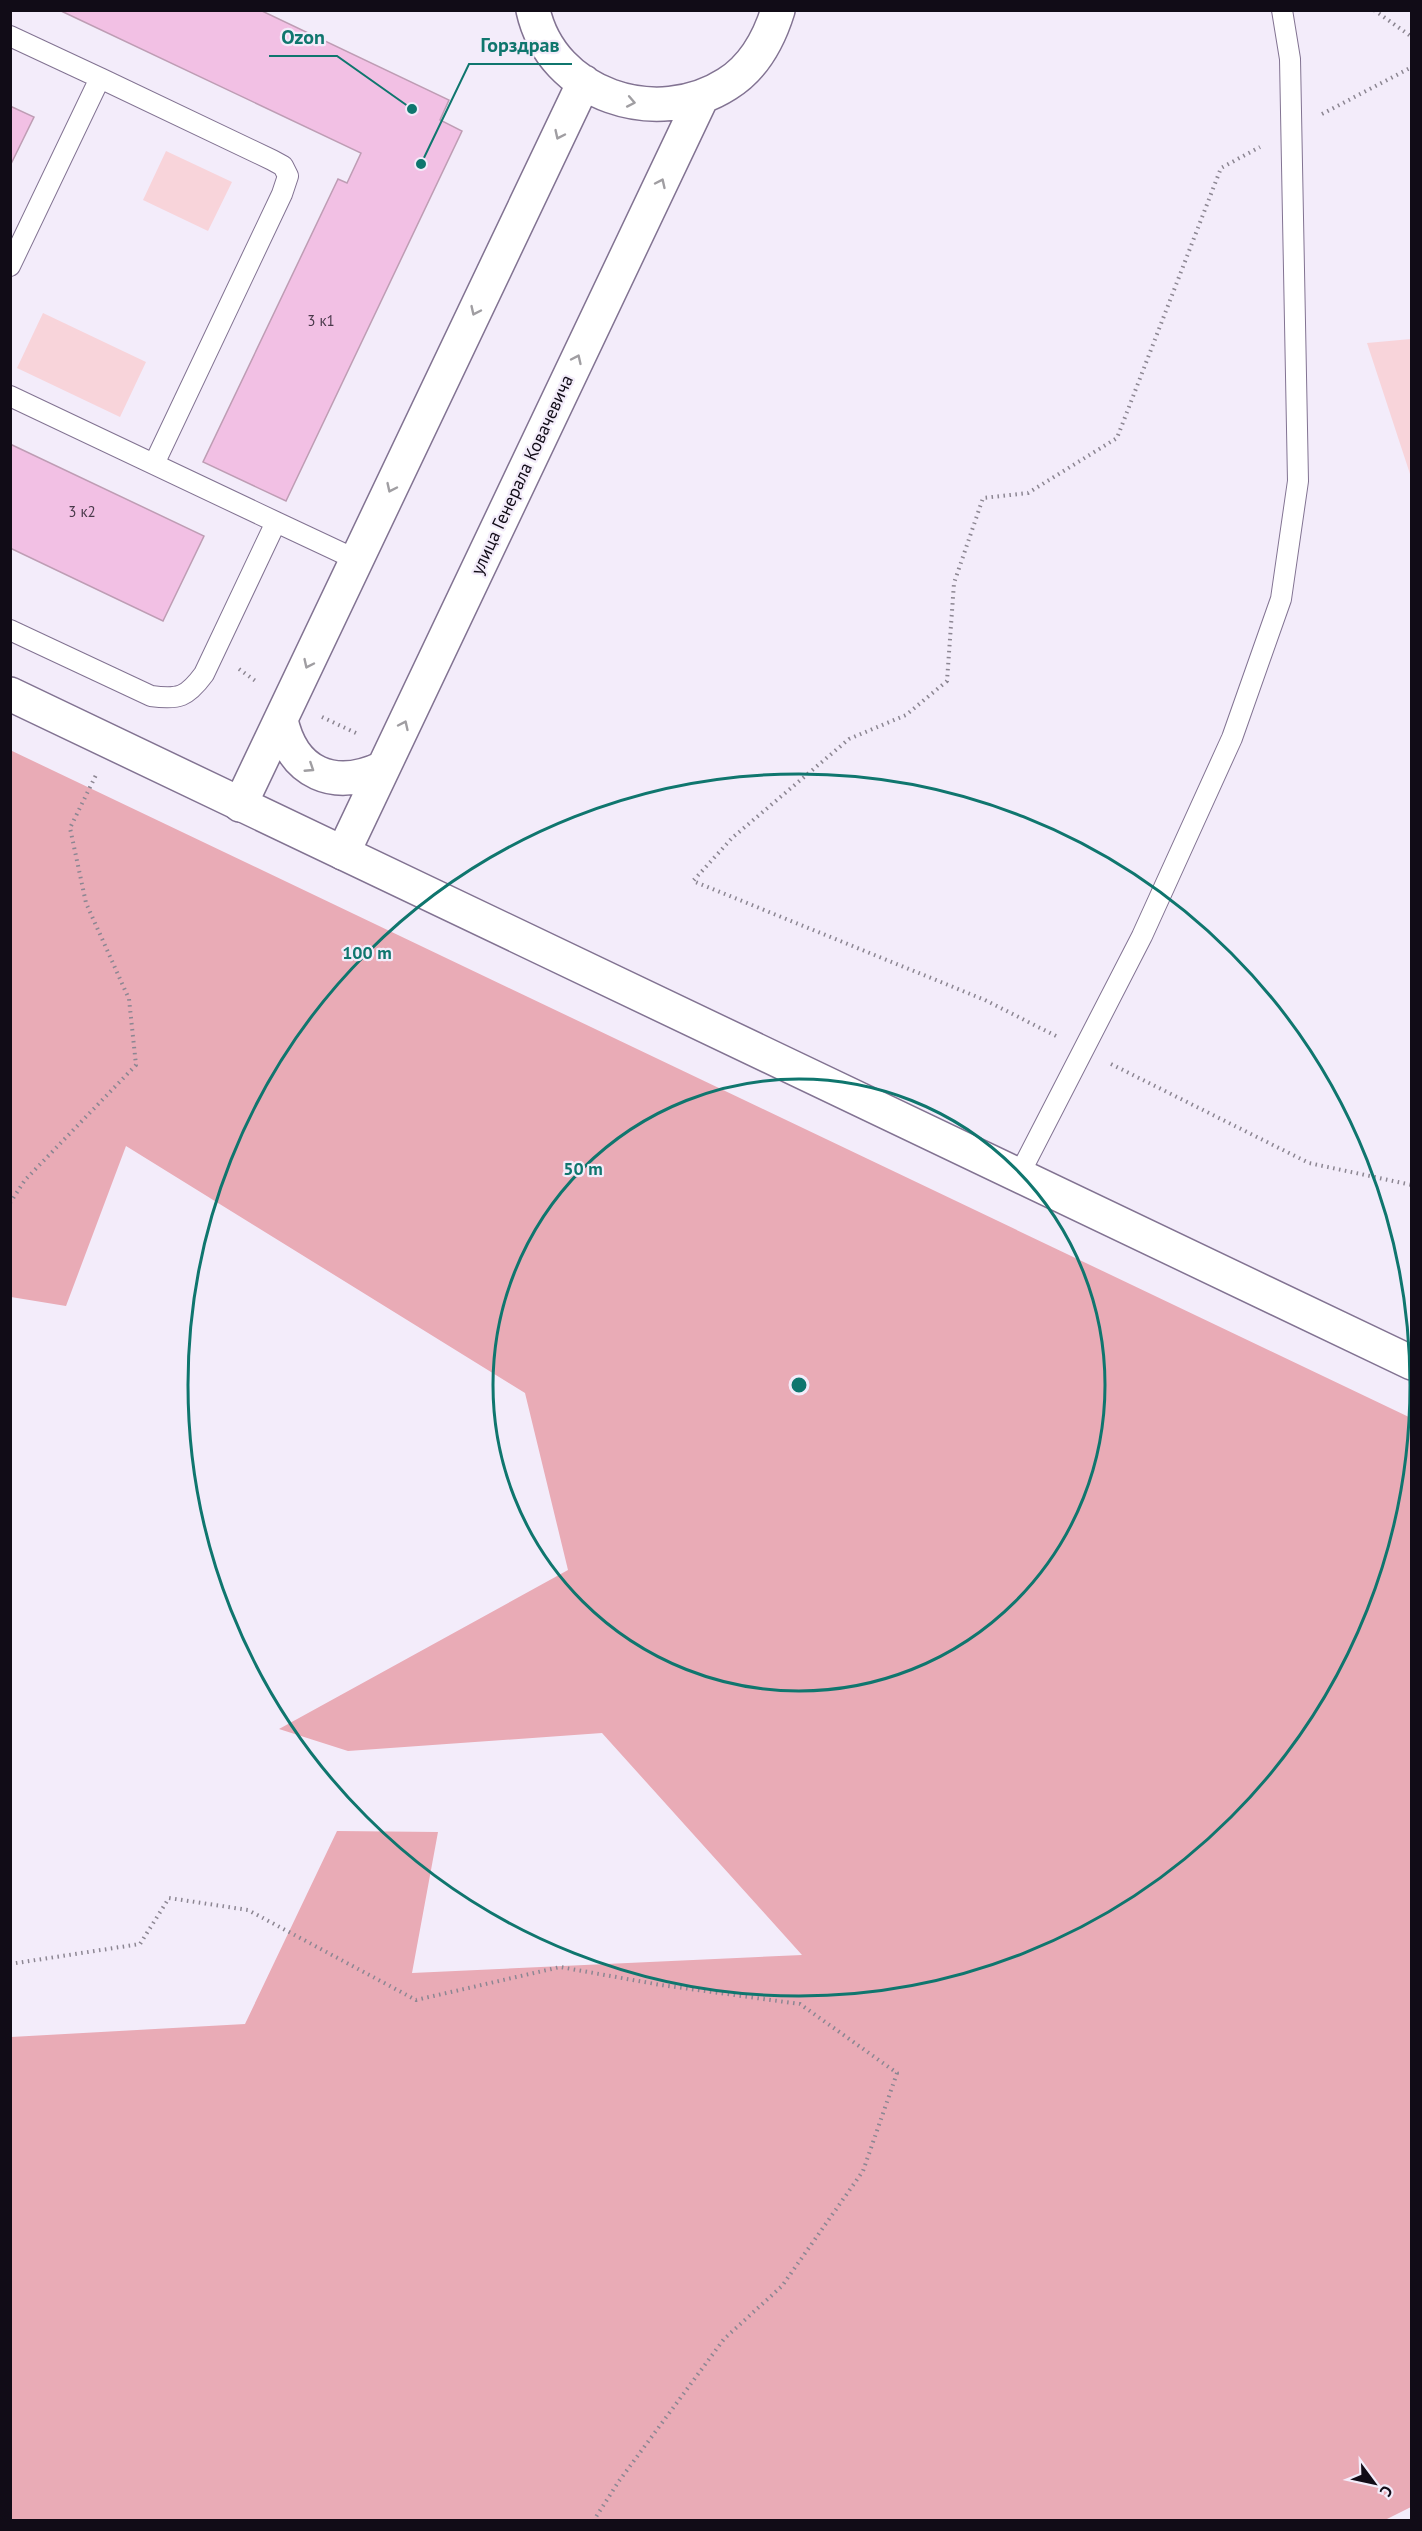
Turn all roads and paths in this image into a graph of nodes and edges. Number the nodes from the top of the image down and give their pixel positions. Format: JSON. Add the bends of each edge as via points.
{"nodes":[{"id":1,"x":778,"y":10,"type":"edge"},
{"id":2,"x":1282,"y":10,"type":"edge"},
{"id":3,"x":1374,"y":10,"type":"edge"},
{"id":4,"x":530,"y":13,"type":"edge"},
{"id":5,"x":10,"y":36,"type":"edge"},
{"id":6,"x":1412,"y":37,"type":"edge"},
{"id":7,"x":1412,"y":67,"type":"edge"},
{"id":8,"x":100,"y":78,"type":"junction"},
{"id":9,"x":584,"y":82,"type":"junction"},
{"id":10,"x":702,"y":96,"type":"junction"},
{"id":11,"x":1291,"y":130,"type":"junction"},
{"id":12,"x":10,"y":266,"type":"edge"},
{"id":13,"x":10,"y":396,"type":"edge"},
{"id":14,"x":154,"y":464,"type":"junction"},
{"id":15,"x":276,"y":522,"type":"junction"},
{"id":16,"x":357,"y":560,"type":"junction"},
{"id":17,"x":10,"y":630,"type":"edge"},
{"id":18,"x":234,"y":665,"type":"dead end"},
{"id":19,"x":261,"y":685,"type":"dead end"},
{"id":20,"x":10,"y":694,"type":"edge"},
{"id":21,"x":318,"y":715,"type":"dead end"},
{"id":22,"x":281,"y":720,"type":"junction"},
{"id":23,"x":361,"y":736,"type":"dead end"},
{"id":24,"x":111,"y":742,"type":"junction"},
{"id":25,"x":383,"y":768,"type":"junction"},
{"id":26,"x":240,"y":804,"type":"junction"},
{"id":27,"x":343,"y":854,"type":"junction"},
{"id":28,"x":1083,"y":1050,"type":"junction"},
{"id":29,"x":1018,"y":1177,"type":"junction"},
{"id":30,"x":1412,"y":1185,"type":"edge"},
{"id":31,"x":10,"y":1203,"type":"edge"},
{"id":32,"x":1412,"y":1363,"type":"edge"},
{"id":33,"x":10,"y":1964,"type":"edge"},
{"id":34,"x":594,"y":2520,"type":"edge"}],
"edges":[{"from":1,"to":10,"type":"street","via":[[771,33],[753,61],[728,83]]},
{"from":2,"to":11,"type":"lane","via":[[1290,59]]},
{"from":3,"to":6,"type":"path"},
{"from":4,"to":9,"type":"street","via":[[550,50]]},
{"from":5,"to":8,"type":"lane"},
{"from":7,"to":11,"type":"path"},
{"from":8,"to":12,"type":"lane"},
{"from":8,"to":14,"type":"lane","via":[[272,160],[283,166],[288,176]]},
{"from":9,"to":10,"type":"street","one_way":true,"via":[[632,104],[665,105]]},
{"from":9,"to":16,"type":"street","one_way":true},
{"from":25,"to":10,"type":"street","name":"улица Генерала Ковачевича","one_way":true},
{"from":11,"to":28,"type":"lane","via":[[1298,481],[1281,599],[1232,738],[1142,936]]},
{"from":11,"to":28,"type":"path","via":[[1221,168],[1118,438],[1028,493],[983,498],[954,582],[947,681],[906,715],[849,739],[732,838],[693,881],[985,1000]]},
{"from":13,"to":14,"type":"lane"},
{"from":14,"to":15,"type":"lane"},
{"from":15,"to":16,"type":"lane"},
{"from":15,"to":17,"type":"lane","via":[[204,674],[191,692],[172,699],[151,696]]},
{"from":16,"to":22,"type":"street","one_way":true},
{"from":18,"to":19,"type":"path"},
{"from":20,"to":24,"type":"street"},
{"from":21,"to":23,"type":"path"},
{"from":22,"to":25,"type":"street","one_way":true,"via":[[291,750],[315,772],[349,780]]},
{"from":22,"to":26,"type":"street"},
{"from":24,"to":26,"type":"street"},
{"from":24,"to":31,"type":"path","via":[[70,828],[86,903],[129,999],[136,1065],[25,1180]]},
{"from":25,"to":27,"type":"street","name":"улица Генерала Ковачевича"},
{"from":26,"to":27,"type":"street"},
{"from":27,"to":29,"type":"street"},
{"from":28,"to":29,"type":"lane"},
{"from":28,"to":30,"type":"path","via":[[1309,1163]]},
{"from":29,"to":32,"type":"street"},
{"from":33,"to":34,"type":"path","via":[[140,1944],[169,1898],[248,1910],[416,2000],[560,1967],[800,2004],[897,2073],[863,2171],[782,2286],[724,2339]]}]}
